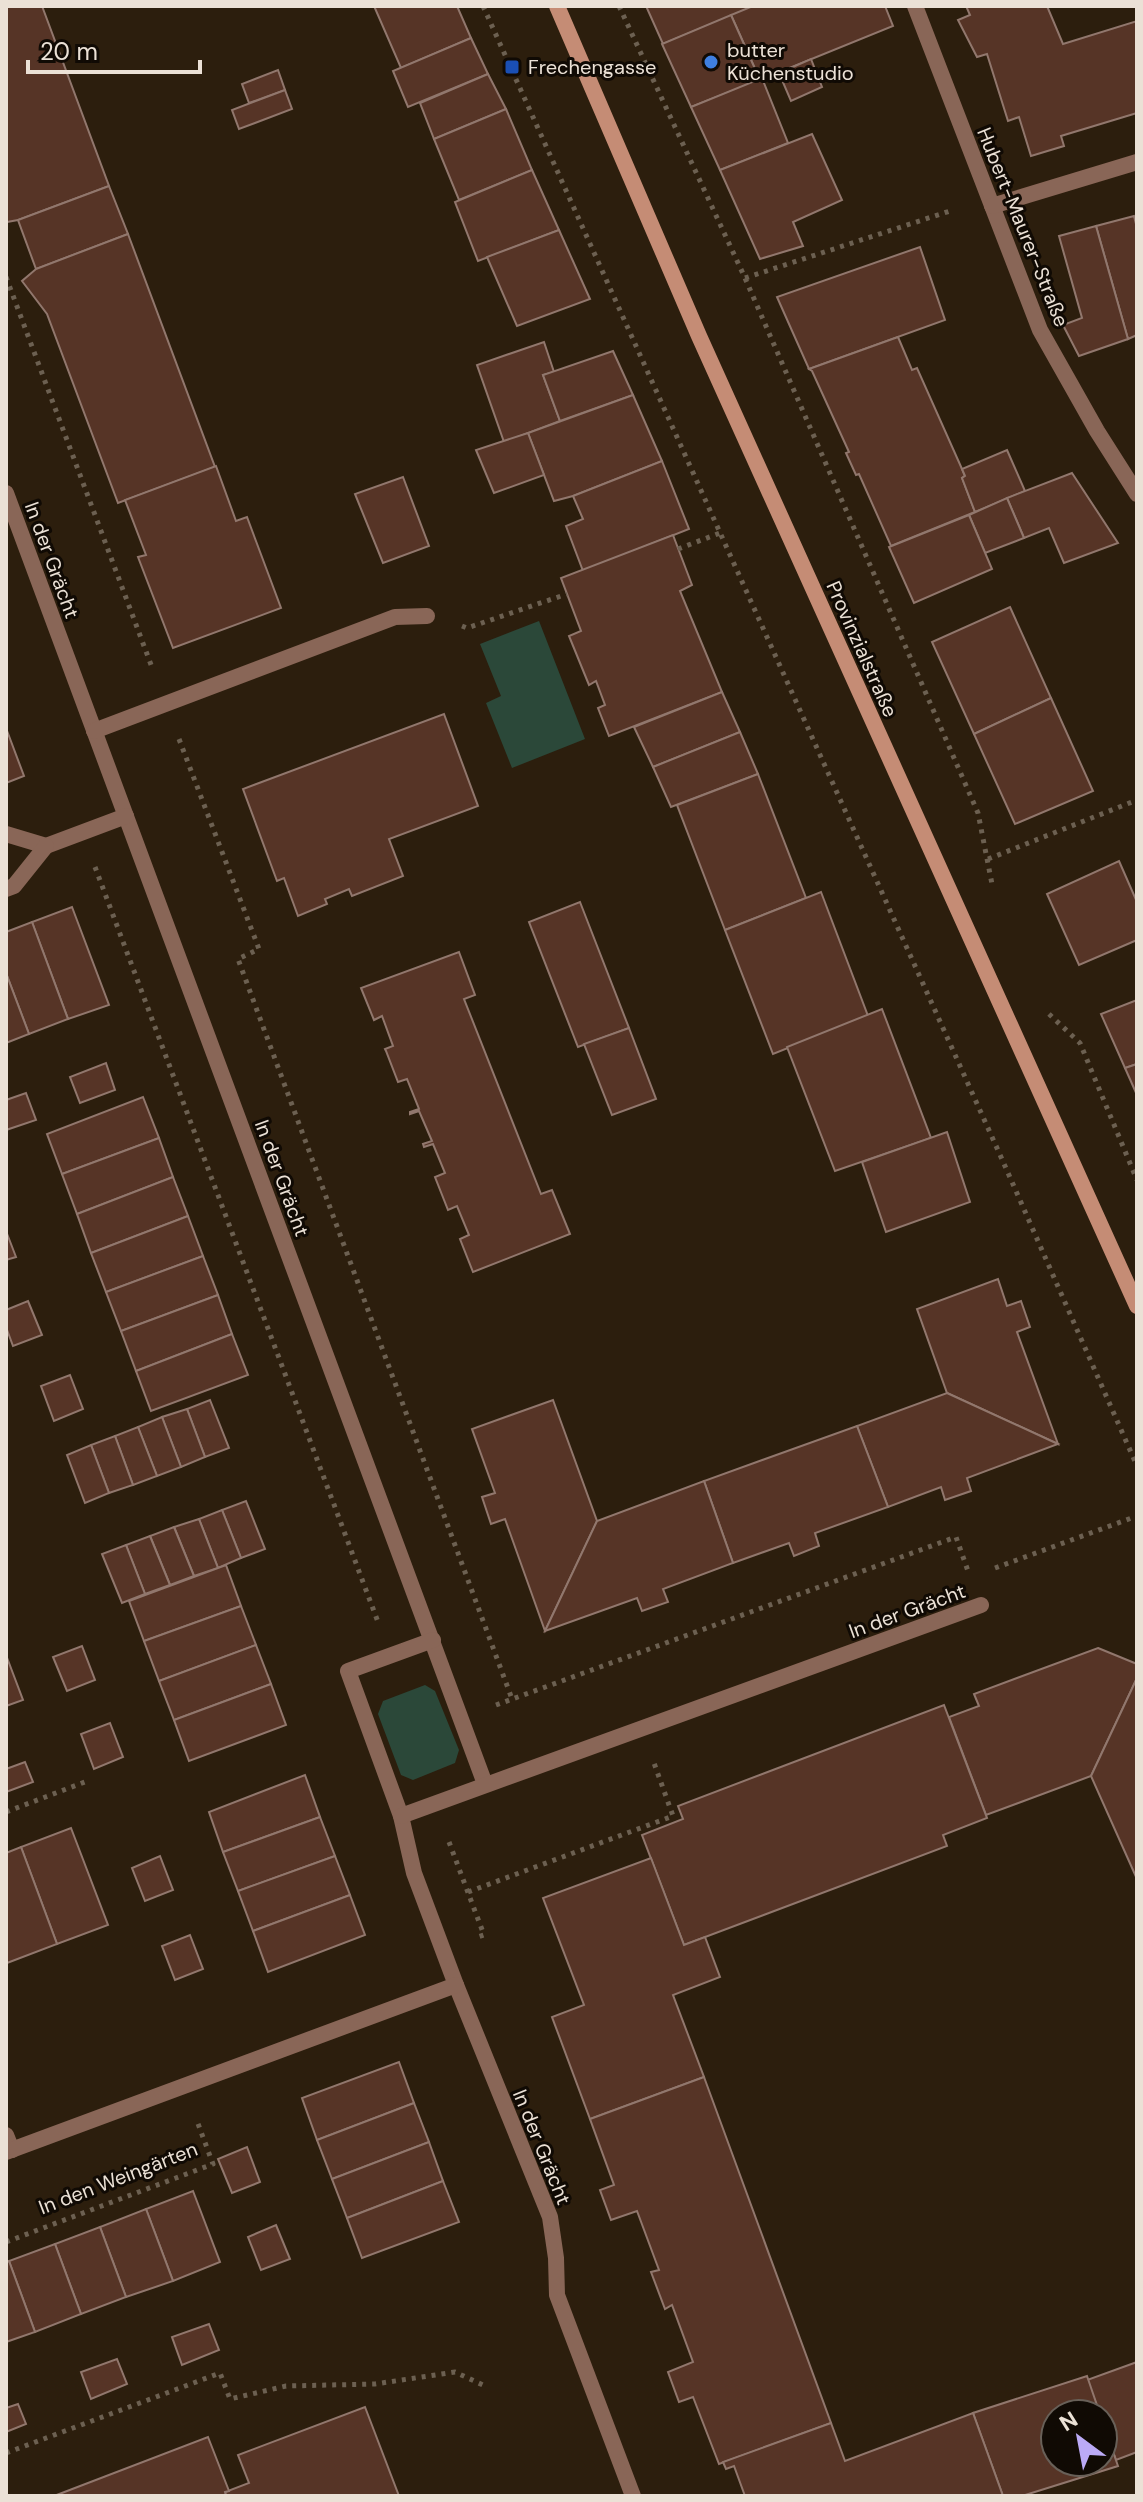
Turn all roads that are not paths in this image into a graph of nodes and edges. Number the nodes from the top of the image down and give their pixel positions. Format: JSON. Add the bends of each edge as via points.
{"nodes":[{"id":1,"x":557,"y":6,"type":"edge"},
{"id":2,"x":915,"y":6,"type":"edge"},
{"id":3,"x":1137,"y":162,"type":"edge"},
{"id":4,"x":990,"y":202,"type":"junction"},
{"id":5,"x":6,"y":493,"type":"edge"},
{"id":6,"x":1137,"y":494,"type":"edge"},
{"id":7,"x":427,"y":616,"type":"road end"},
{"id":8,"x":94,"y":731,"type":"junction"},
{"id":9,"x":126,"y":816,"type":"junction"},
{"id":10,"x":6,"y":834,"type":"edge"},
{"id":11,"x":46,"y":846,"type":"junction"},
{"id":12,"x":6,"y":889,"type":"edge"},
{"id":13,"x":1137,"y":1306,"type":"edge"},
{"id":14,"x":981,"y":1605,"type":"road end"},
{"id":15,"x":433,"y":1640,"type":"junction"},
{"id":16,"x":485,"y":1784,"type":"junction"},
{"id":17,"x":401,"y":1816,"type":"junction"},
{"id":18,"x":456,"y":1985,"type":"junction"},
{"id":19,"x":8,"y":2146,"type":"edge"},
{"id":20,"x":633,"y":2496,"type":"edge"}],
"edges":[{"from":1,"to":13,"type":"main road","name":"Provinzialstraße","via":[[705,350]]},
{"from":2,"to":4,"type":"street","name":"Hubert-Maurer-Straße"},
{"from":3,"to":4,"type":"street"},
{"from":4,"to":6,"type":"street","name":"Hubert-Maurer-Straße","via":[[1040,330]]},
{"from":5,"to":8,"type":"street","name":"In der Grächt"},
{"from":7,"to":8,"type":"street","via":[[395,617]]},
{"from":8,"to":9,"type":"street","name":"In der Grächt"},
{"from":9,"to":11,"type":"street"},
{"from":9,"to":15,"type":"street","name":"In der Grächt"},
{"from":10,"to":11,"type":"street"},
{"from":11,"to":12,"type":"street"},
{"from":14,"to":16,"type":"street","name":"In der Grächt"},
{"from":15,"to":16,"type":"street","name":"In der Grächt"},
{"from":15,"to":17,"type":"street","name":"In der Grächt","via":[[348,1671]]},
{"from":16,"to":17,"type":"street","name":"In der Grächt"},
{"from":17,"to":18,"type":"street","name":"In der Grächt","via":[[414,1873]]},
{"from":18,"to":19,"type":"street"},
{"from":18,"to":20,"type":"street","name":"In der Grächt","via":[[550,2217],[557,2295]]}]}
